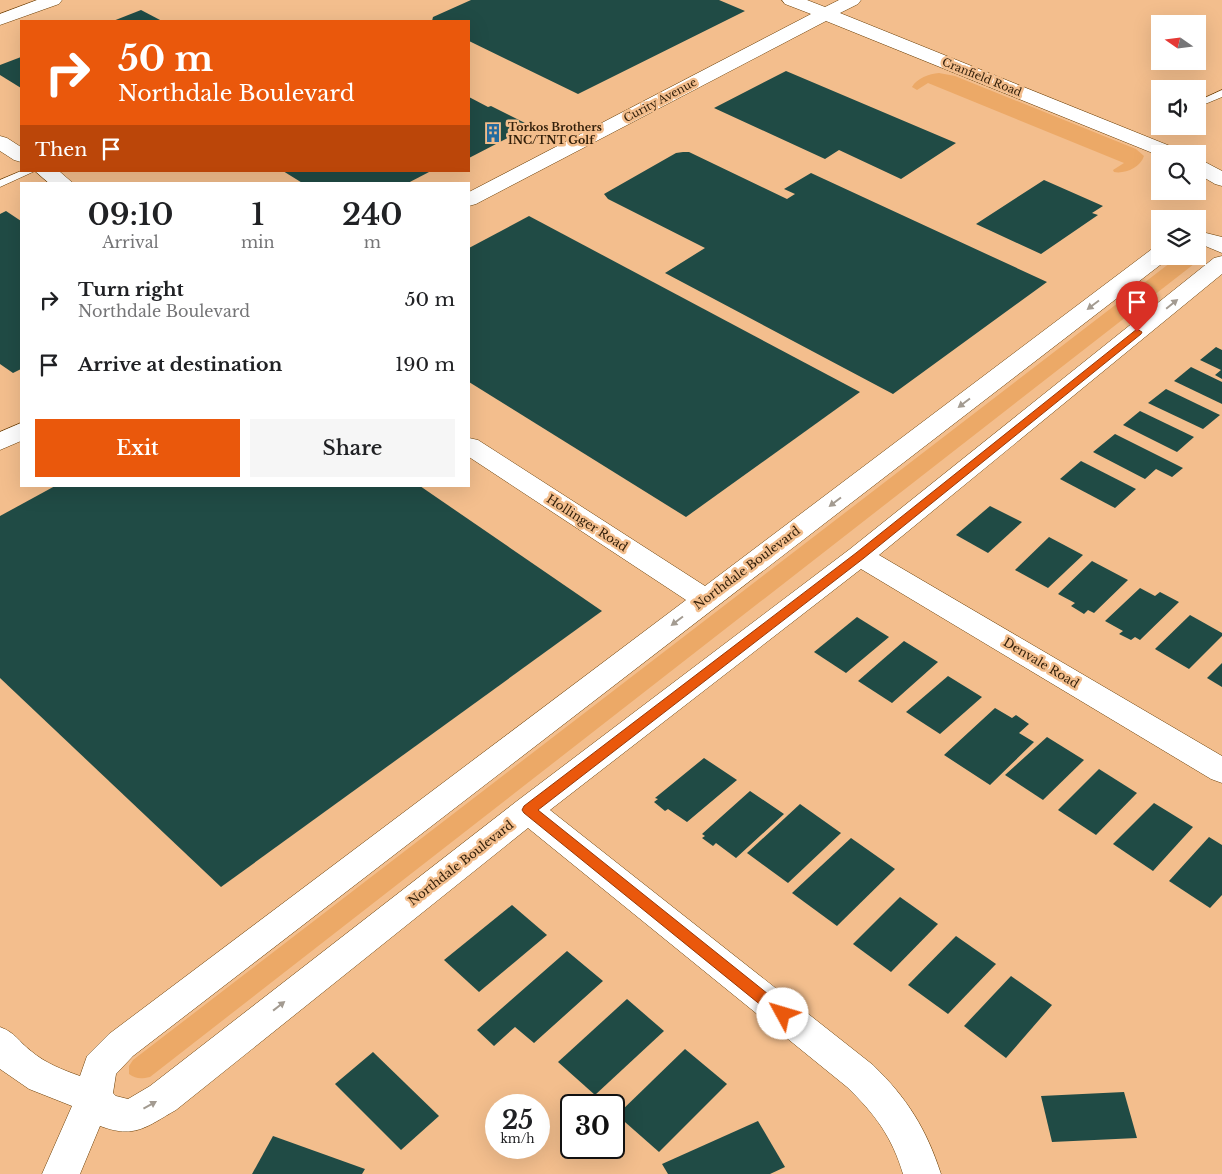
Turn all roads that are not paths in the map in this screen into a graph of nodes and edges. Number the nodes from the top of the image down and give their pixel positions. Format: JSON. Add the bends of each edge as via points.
{"nodes":[{"id":1,"x":53,"y":0,"type":"edge"},
{"id":2,"x":792,"y":0,"type":"edge"},
{"id":3,"x":852,"y":0,"type":"edge"},
{"id":4,"x":825,"y":14,"type":"junction"},
{"id":5,"x":0,"y":20,"type":"edge"},
{"id":6,"x":1222,"y":93,"type":"edge"},
{"id":7,"x":1206,"y":100,"type":"edge"},
{"id":8,"x":0,"y":142,"type":"edge"},
{"id":9,"x":1151,"y":145,"type":"edge"},
{"id":10,"x":20,"y":155,"type":"edge"},
{"id":11,"x":1206,"y":171,"type":"edge"},
{"id":12,"x":28,"y":172,"type":"edge"},
{"id":13,"x":46,"y":172,"type":"edge"},
{"id":14,"x":1222,"y":180,"type":"edge"},
{"id":15,"x":61,"y":182,"type":"edge"},
{"id":16,"x":0,"y":184,"type":"edge"},
{"id":17,"x":470,"y":199,"type":"edge"},
{"id":18,"x":1206,"y":239,"type":"edge"},
{"id":19,"x":1222,"y":246,"type":"edge"},
{"id":20,"x":1151,"y":261,"type":"edge"},
{"id":21,"x":1222,"y":263,"type":"edge"},
{"id":22,"x":20,"y":432,"type":"edge"},
{"id":23,"x":0,"y":442,"type":"edge"},
{"id":24,"x":470,"y":447,"type":"edge"},
{"id":25,"x":860,"y":556,"type":"junction"},
{"id":26,"x":706,"y":600,"type":"junction"},
{"id":27,"x":1222,"y":772,"type":"edge"},
{"id":28,"x":528,"y":810,"type":"junction"},
{"id":29,"x":0,"y":1043,"type":"edge"},
{"id":30,"x":94,"y":1097,"type":"junction"},
{"id":31,"x":62,"y":1174,"type":"edge"},
{"id":32,"x":922,"y":1174,"type":"edge"}],
"edges":[{"from":1,"to":5,"type":"street"},
{"from":2,"to":4,"type":"street","name":"Cranfield Road"},
{"from":3,"to":4,"type":"street","name":"Curity Avenue"},
{"from":4,"to":9,"type":"street","name":"Cranfield Road"},
{"from":4,"to":17,"type":"street","name":"Curity Avenue"},
{"from":6,"to":7,"type":"lane"},
{"from":8,"to":10,"type":"street"},
{"from":11,"to":14,"type":"street"},
{"from":12,"to":16,"type":"lane"},
{"from":13,"to":15,"type":"street"},
{"from":18,"to":19,"type":"street"},
{"from":20,"to":26,"type":"street","name":"Northdale Boulevard","one_way":true},
{"from":25,"to":21,"type":"street","name":"Northdale Boulevard","one_way":true},
{"from":22,"to":23,"type":"street"},
{"from":24,"to":26,"type":"street","name":"Hollinger Road"},
{"from":25,"to":27,"type":"street","name":"Denvale Road"},
{"from":25,"to":28,"type":"street","name":"Northdale Boulevard"},
{"from":26,"to":30,"type":"street","name":"Northdale Boulevard","one_way":true,"via":[[121,1044],[100,1067]]},
{"from":30,"to":28,"type":"street","name":"Northdale Boulevard","one_way":true,"via":[[105,1111],[131,1116],[163,1098]]},
{"from":28,"to":32,"type":"street","via":[[860,1076],[905,1128]]},
{"from":29,"to":30,"type":"street","via":[[8,1055],[52,1083]]},
{"from":30,"to":31,"type":"street","name":"Northdale Boulevard"}]}
